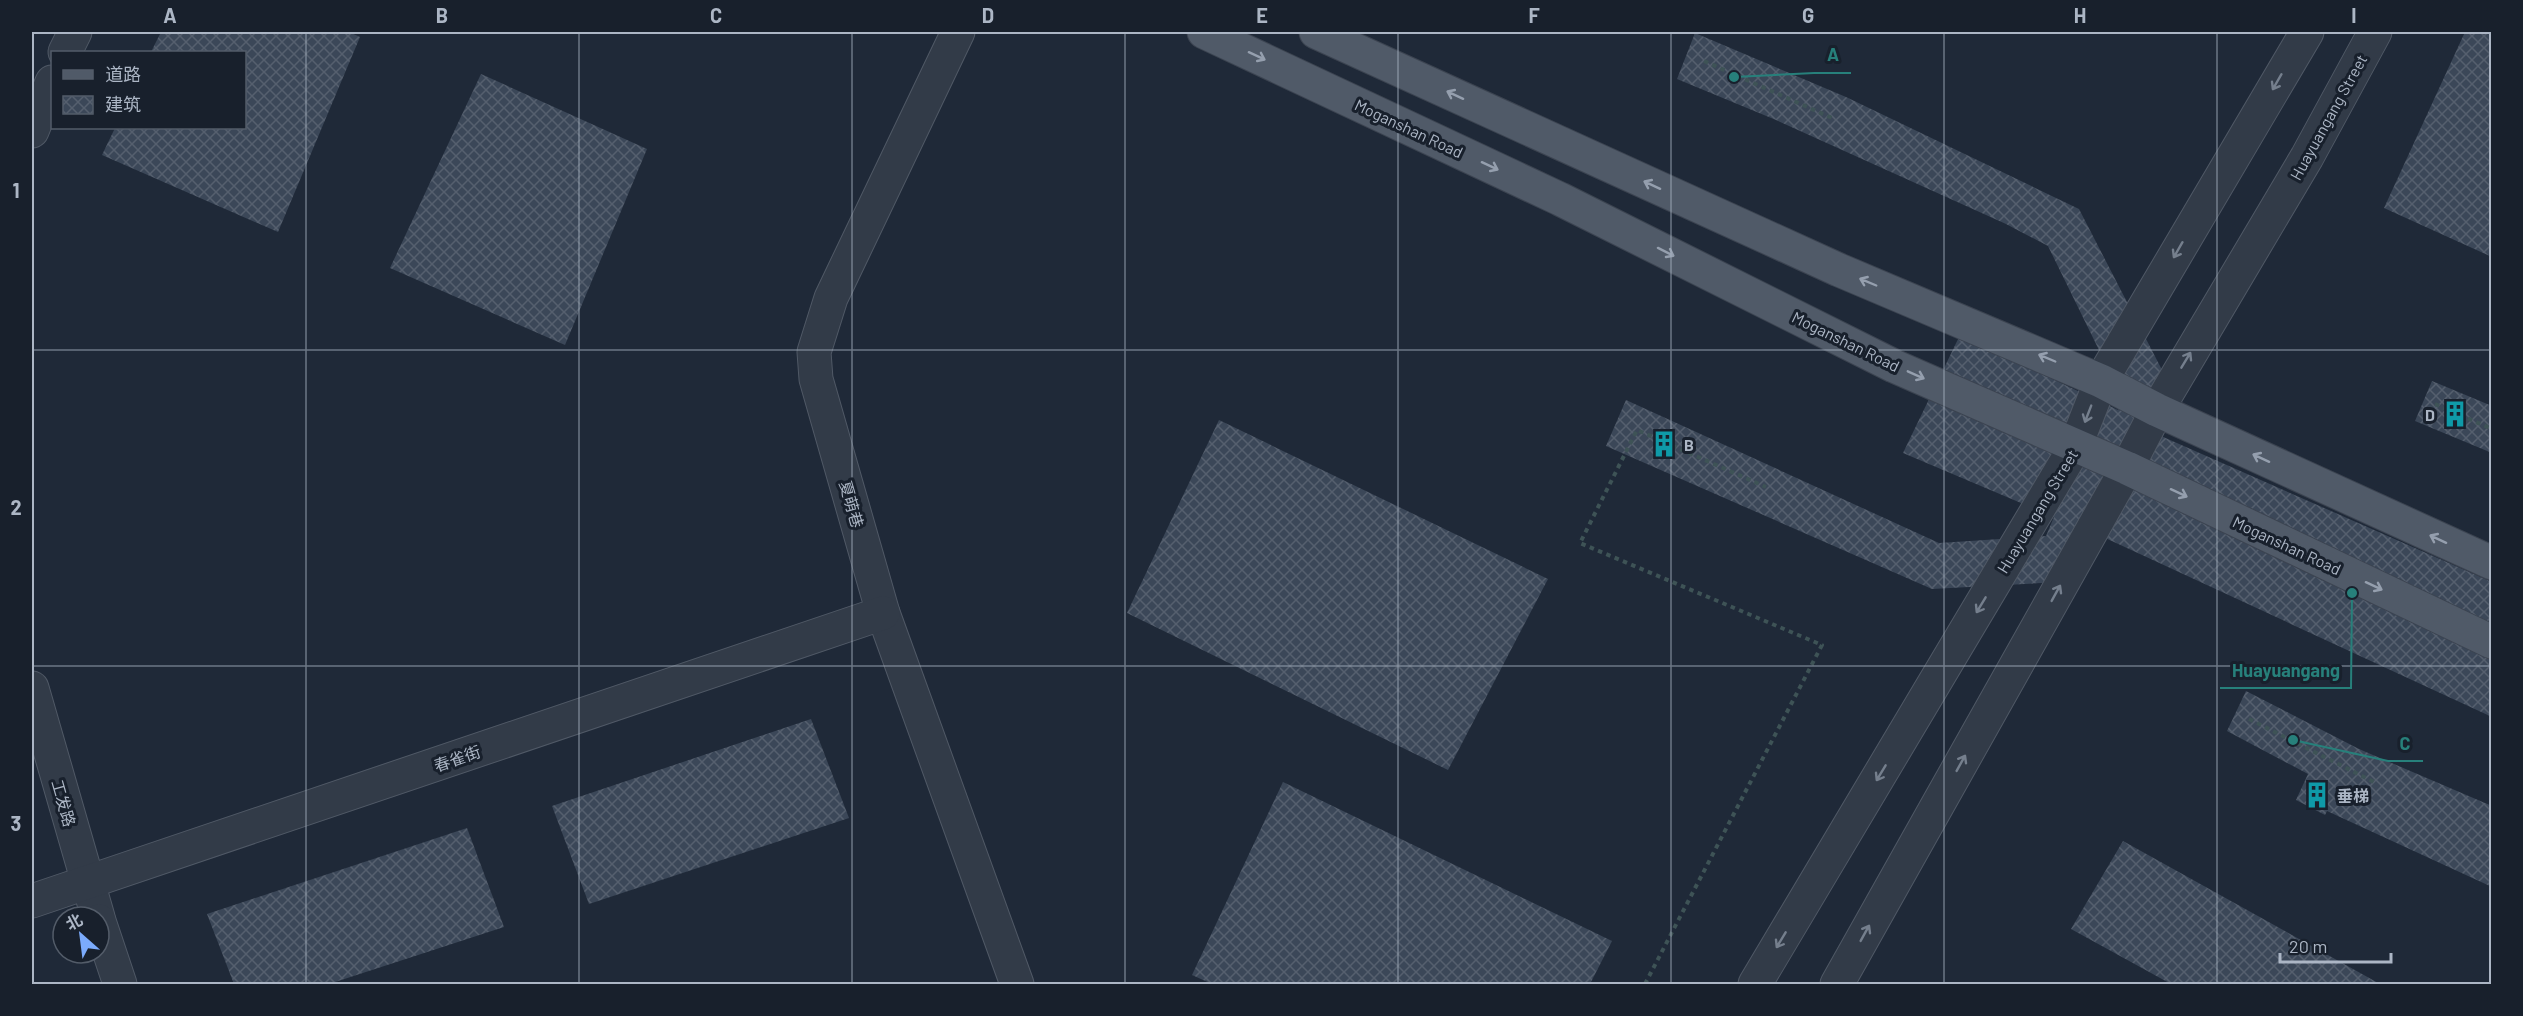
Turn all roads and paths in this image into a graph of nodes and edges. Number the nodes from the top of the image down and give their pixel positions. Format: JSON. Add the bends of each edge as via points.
{"nodes":[{"id":1,"x":75,"y":32,"type":"edge"},
{"id":2,"x":958,"y":32,"type":"edge"},
{"id":3,"x":1204,"y":32,"type":"edge"},
{"id":4,"x":1316,"y":32,"type":"edge"},
{"id":5,"x":2307,"y":32,"type":"edge"},
{"id":6,"x":2375,"y":32,"type":"edge"},
{"id":7,"x":66,"y":51,"type":"edge"},
{"id":8,"x":1704,"y":61,"type":"dead end"},
{"id":9,"x":51,"y":84,"type":"edge"},
{"id":10,"x":1832,"y":118,"type":"dead end"},
{"id":11,"x":32,"y":131,"type":"edge"},
{"id":12,"x":2101,"y":381,"type":"junction"},
{"id":13,"x":2435,"y":404,"type":"dead end"},
{"id":14,"x":2157,"y":410,"type":"junction"},
{"id":15,"x":2492,"y":429,"type":"edge"},
{"id":16,"x":2075,"y":447,"type":"junction"},
{"id":17,"x":2127,"y":468,"type":"junction"},
{"id":18,"x":1766,"y":487,"type":"dead end"},
{"id":19,"x":2492,"y":563,"type":"edge"},
{"id":20,"x":883,"y":613,"type":"junction"},
{"id":21,"x":2492,"y":642,"type":"edge"},
{"id":22,"x":32,"y":688,"type":"edge"},
{"id":23,"x":2249,"y":719,"type":"dead end"},
{"id":24,"x":2376,"y":783,"type":"dead end"},
{"id":25,"x":87,"y":883,"type":"junction"},
{"id":26,"x":32,"y":901,"type":"edge"},
{"id":27,"x":94,"y":905,"type":"edge"},
{"id":28,"x":111,"y":957,"type":"edge"},
{"id":29,"x":120,"y":984,"type":"edge"},
{"id":30,"x":1017,"y":984,"type":"edge"},
{"id":31,"x":1645,"y":984,"type":"edge"},
{"id":32,"x":1755,"y":984,"type":"edge"},
{"id":33,"x":1837,"y":984,"type":"edge"}],
"edges":[{"from":1,"to":7,"type":"street"},
{"from":2,"to":20,"type":"street","name":"夏萌巷","via":[[831,298],[814,352],[816,379]]},
{"from":3,"to":16,"type":"main road","name":"Moganshan Road","one_way":true,"via":[[1560,199],[1894,366]]},
{"from":12,"to":4,"type":"main road","one_way":true,"via":[[1839,270]]},
{"from":5,"to":12,"type":"street","name":"Huayuangang Street","one_way":true},
{"from":14,"to":6,"type":"street","name":"Huayuangang Street","one_way":true,"via":[[2307,157]]},
{"from":8,"to":10,"type":"path"},
{"from":9,"to":11,"type":"street"},
{"from":12,"to":14,"type":"main road"},
{"from":12,"to":16,"type":"street","name":"Huayuangang Street","one_way":true},
{"from":13,"to":15,"type":"path"},
{"from":14,"to":17,"type":"street","name":"Huayuangang Street"},
{"from":19,"to":14,"type":"main road","one_way":true},
{"from":16,"to":17,"type":"main road","name":"Moganshan Road"},
{"from":16,"to":32,"type":"street","name":"Huayuangang Street","one_way":true},
{"from":17,"to":21,"type":"main road","name":"Moganshan Road","one_way":true},
{"from":33,"to":17,"type":"street","name":"Huayuangang Street","one_way":true},
{"from":18,"to":31,"type":"path","via":[[1637,430],[1580,543],[1822,645]]},
{"from":20,"to":25,"type":"street","name":"春雀街"},
{"from":20,"to":30,"type":"street","name":"夏萌巷"},
{"from":22,"to":25,"type":"street","name":"工发路"},
{"from":23,"to":24,"type":"path"},
{"from":25,"to":26,"type":"street","name":"春雀街"},
{"from":25,"to":27,"type":"street","name":"工发路"},
{"from":28,"to":29,"type":"street","name":"工发路"}]}
